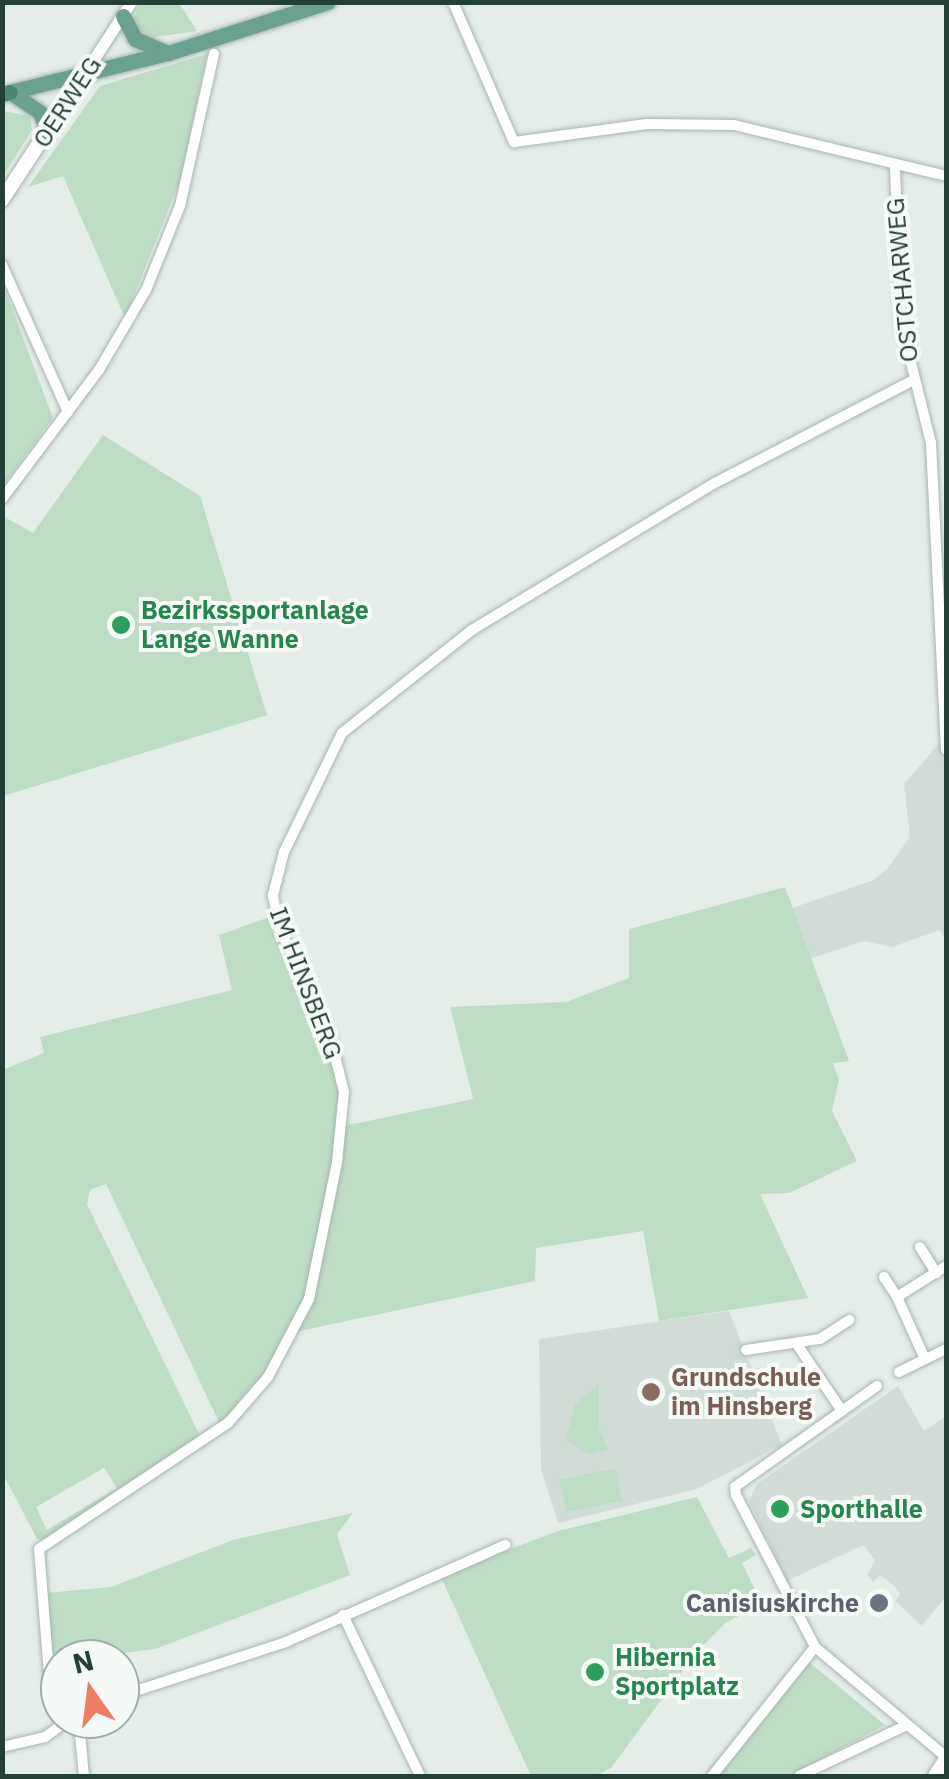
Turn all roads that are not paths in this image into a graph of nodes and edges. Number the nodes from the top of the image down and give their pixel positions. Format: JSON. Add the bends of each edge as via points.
{"nodes":[{"id":1,"x":328,"y":2,"type":"edge"},
{"id":2,"x":453,"y":2,"type":"edge"},
{"id":3,"x":127,"y":9,"type":"edge"},
{"id":4,"x":168,"y":54,"type":"junction"},
{"id":5,"x":214,"y":54,"type":"dead end"},
{"id":6,"x":84,"y":76,"type":"junction"},
{"id":7,"x":6,"y":93,"type":"edge"},
{"id":8,"x":48,"y":133,"type":"junction"},
{"id":9,"x":895,"y":168,"type":"junction"},
{"id":10,"x":946,"y":176,"type":"edge"},
{"id":11,"x":2,"y":200,"type":"edge"},
{"id":12,"x":2,"y":265,"type":"edge"},
{"id":13,"x":912,"y":380,"type":"junction"},
{"id":14,"x":68,"y":412,"type":"junction"},
{"id":15,"x":2,"y":499,"type":"edge"},
{"id":16,"x":946,"y":750,"type":"edge"},
{"id":17,"x":920,"y":1247,"type":"dead end"},
{"id":18,"x":946,"y":1266,"type":"edge"},
{"id":19,"x":936,"y":1274,"type":"junction"},
{"id":20,"x":884,"y":1277,"type":"dead end"},
{"id":21,"x":897,"y":1298,"type":"junction"},
{"id":22,"x":849,"y":1320,"type":"dead end"},
{"id":23,"x":796,"y":1342,"type":"junction"},
{"id":24,"x":946,"y":1349,"type":"edge"},
{"id":25,"x":746,"y":1350,"type":"dead end"},
{"id":26,"x":925,"y":1358,"type":"junction"},
{"id":27,"x":899,"y":1372,"type":"dead end"},
{"id":28,"x":877,"y":1386,"type":"dead end"},
{"id":29,"x":842,"y":1410,"type":"junction"},
{"id":30,"x":505,"y":1545,"type":"dead end"},
{"id":31,"x":343,"y":1614,"type":"junction"},
{"id":32,"x":46,"y":1639,"type":"edge"},
{"id":33,"x":816,"y":1647,"type":"junction"},
{"id":34,"x":140,"y":1690,"type":"edge"},
{"id":35,"x":905,"y":1726,"type":"junction"},
{"id":36,"x":40,"y":1738,"type":"edge"},
{"id":37,"x":80,"y":1739,"type":"edge"},
{"id":38,"x":2,"y":1746,"type":"edge"},
{"id":39,"x":946,"y":1758,"type":"edge"},
{"id":40,"x":416,"y":1775,"type":"edge"},
{"id":41,"x":84,"y":1776,"type":"edge"},
{"id":42,"x":712,"y":1776,"type":"edge"},
{"id":43,"x":799,"y":1776,"type":"edge"},
{"id":44,"x":935,"y":1776,"type":"edge"}],
"edges":[{"from":1,"to":4,"type":"main road"},
{"from":2,"to":9,"type":"street","name":"OSTCHARWEG","via":[[514,142],[646,124],[723,124],[844,146]]},
{"from":3,"to":4,"type":"main road","via":[[135,39]]},
{"from":3,"to":6,"type":"street","name":"OERWEG"},
{"from":4,"to":6,"type":"main road"},
{"from":5,"to":14,"type":"street","via":[[180,206],[146,290]]},
{"from":6,"to":7,"type":"main road"},
{"from":6,"to":8,"type":"main road","name":"OERWEG"},
{"from":7,"to":8,"type":"main road","via":[[40,112]]},
{"from":8,"to":11,"type":"main road","name":"OERWEG"},
{"from":9,"to":10,"type":"street"},
{"from":9,"to":13,"type":"street","name":"OSTCHARWEG","via":[[898,294]]},
{"from":12,"to":14,"type":"street"},
{"from":13,"to":16,"type":"street","name":"OSTCHARWEG","via":[[931,443]]},
{"from":13,"to":32,"type":"street","name":"IM HINSBERG","via":[[716,483],[472,630],[342,733],[284,852],[273,895],[279,927],[331,1040],[344,1092],[337,1162],[308,1299],[268,1377],[228,1423],[39,1549]]},
{"from":14,"to":15,"type":"street"},
{"from":17,"to":19,"type":"street"},
{"from":18,"to":19,"type":"street"},
{"from":19,"to":21,"type":"street"},
{"from":20,"to":21,"type":"street"},
{"from":21,"to":26,"type":"street"},
{"from":22,"to":23,"type":"street","via":[[820,1339]]},
{"from":23,"to":25,"type":"street"},
{"from":23,"to":29,"type":"street"},
{"from":24,"to":26,"type":"street"},
{"from":26,"to":27,"type":"street"},
{"from":28,"to":29,"type":"street"},
{"from":29,"to":33,"type":"street","via":[[735,1487],[791,1610]]},
{"from":30,"to":31,"type":"street"},
{"from":31,"to":34,"type":"street","via":[[211,1670]]},
{"from":31,"to":40,"type":"street"},
{"from":33,"to":35,"type":"street"},
{"from":33,"to":42,"type":"street"},
{"from":35,"to":39,"type":"street"},
{"from":35,"to":43,"type":"street"},
{"from":36,"to":38,"type":"street"},
{"from":37,"to":41,"type":"street"},
{"from":39,"to":44,"type":"main road"}]}
